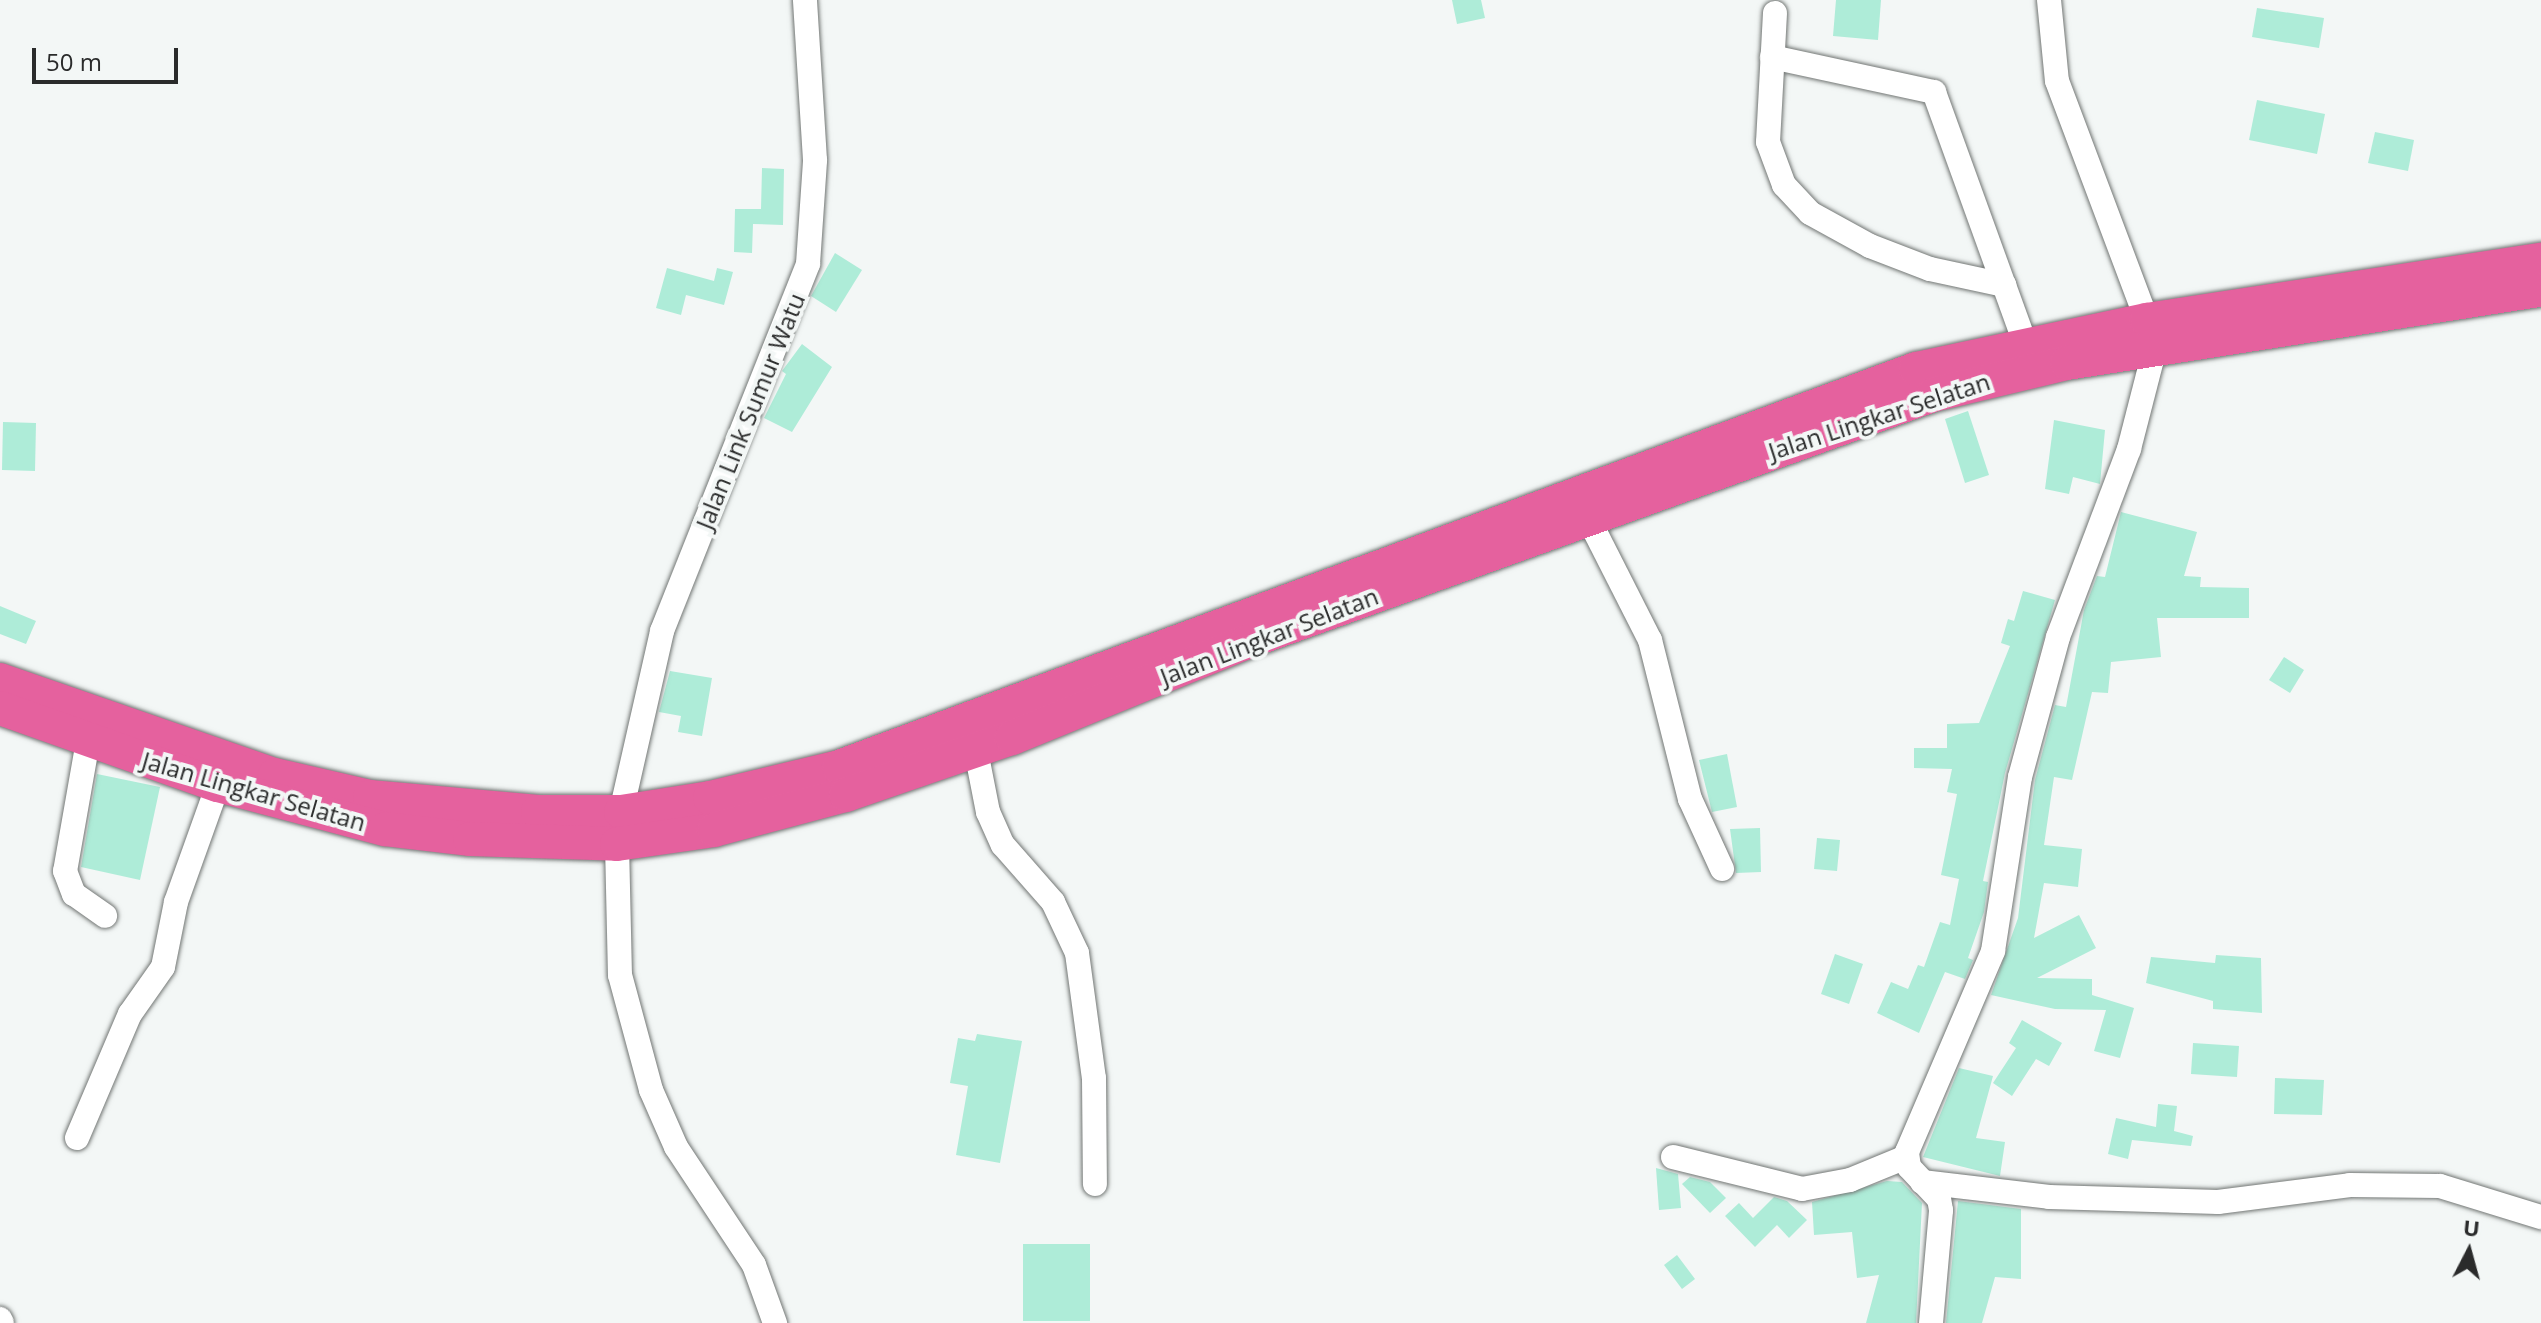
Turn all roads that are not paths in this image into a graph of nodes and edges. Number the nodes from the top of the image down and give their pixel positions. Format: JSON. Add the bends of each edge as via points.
{"nodes":[{"id":1,"x":805,"y":0,"type":"edge"},
{"id":2,"x":2049,"y":0,"type":"edge"},
{"id":3,"x":1775,"y":13,"type":"dead end"},
{"id":4,"x":1772,"y":57,"type":"junction"},
{"id":5,"x":2541,"y":260,"type":"edge"},
{"id":6,"x":2004,"y":285,"type":"junction"},
{"id":7,"x":2541,"y":290,"type":"edge"},
{"id":8,"x":2296,"y":312,"type":"junction"},
{"id":9,"x":2151,"y":334,"type":"junction"},
{"id":10,"x":2025,"y":343,"type":"junction"},
{"id":11,"x":1588,"y":518,"type":"junction"},
{"id":12,"x":0,"y":680,"type":"edge"},
{"id":13,"x":0,"y":708,"type":"edge"},
{"id":14,"x":60,"y":716,"type":"junction"},
{"id":15,"x":88,"y":741,"type":"junction"},
{"id":16,"x":976,"y":751,"type":"junction"},
{"id":17,"x":218,"y":785,"type":"junction"},
{"id":18,"x":798,"y":793,"type":"junction"},
{"id":19,"x":619,"y":828,"type":"junction"},
{"id":20,"x":1722,"y":869,"type":"dead end"},
{"id":21,"x":105,"y":916,"type":"dead end"},
{"id":22,"x":77,"y":1138,"type":"dead end"},
{"id":23,"x":1673,"y":1157,"type":"dead end"},
{"id":24,"x":1906,"y":1157,"type":"junction"},
{"id":25,"x":1922,"y":1182,"type":"junction"},
{"id":26,"x":1095,"y":1184,"type":"dead end"},
{"id":27,"x":2541,"y":1217,"type":"edge"},
{"id":28,"x":775,"y":1323,"type":"edge"},
{"id":29,"x":1931,"y":1323,"type":"edge"}],
"edges":[{"from":1,"to":19,"type":"street","name":"Jalan Link Sumur Watu","via":[[815,132],[808,264],[662,631]]},
{"from":2,"to":9,"type":"street","via":[[2057,81]]},
{"from":3,"to":4,"type":"street"},
{"from":4,"to":6,"type":"street","via":[[1934,92]]},
{"from":4,"to":6,"type":"street","via":[[1771,162],[1797,200],[1829,226],[1904,261]]},
{"from":5,"to":8,"type":"highway","name":"Jalan Lingkar Selatan"},
{"from":6,"to":10,"type":"street"},
{"from":7,"to":8,"type":"highway","name":"Jalan Lingkar Selatan"},
{"from":8,"to":9,"type":"highway","name":"Jalan Lingkar Selatan"},
{"from":9,"to":10,"type":"highway","name":"Jalan Lingkar Selatan"},
{"from":9,"to":11,"type":"highway","name":"Jalan Lingkar Selatan","via":[[1933,395]]},
{"from":9,"to":24,"type":"street","via":[[2129,449],[2058,637],[2020,777],[1993,951],[1929,1091]]},
{"from":10,"to":18,"type":"highway","name":"Jalan Lingkar Selatan","via":[[1859,386],[1014,703]]},
{"from":11,"to":16,"type":"highway","name":"Jalan Lingkar Selatan","via":[[1247,642]]},
{"from":11,"to":20,"type":"street","via":[[1650,640],[1690,799]]},
{"from":12,"to":14,"type":"highway","name":"Jalan Lingkar Selatan"},
{"from":13,"to":14,"type":"highway","name":"Jalan Lingkar Selatan"},
{"from":14,"to":15,"type":"highway","name":"Jalan Lingkar Selatan"},
{"from":14,"to":19,"type":"highway","name":"Jalan Lingkar Selatan","via":[[370,797]]},
{"from":15,"to":17,"type":"highway","name":"Jalan Lingkar Selatan"},
{"from":15,"to":21,"type":"street","via":[[65,871],[74,894]]},
{"from":16,"to":18,"type":"highway","name":"Jalan Lingkar Selatan"},
{"from":16,"to":26,"type":"street","via":[[988,812],[1003,845],[1053,902],[1077,953],[1094,1078]]},
{"from":17,"to":19,"type":"highway","name":"Jalan Lingkar Selatan","via":[[385,829],[470,839]]},
{"from":17,"to":22,"type":"street","via":[[176,902],[163,967],[130,1014]]},
{"from":18,"to":19,"type":"highway","name":"Jalan Lingkar Selatan","via":[[714,830]]},
{"from":19,"to":28,"type":"street","name":"Jalan Link Sumur Watu","via":[[620,975],[651,1090],[676,1147],[754,1265]]},
{"from":23,"to":24,"type":"street","via":[[1802,1189],[1858,1177]]},
{"from":24,"to":25,"type":"street"},
{"from":25,"to":27,"type":"street","via":[[2049,1197],[2218,1202],[2350,1185],[2440,1186]]},
{"from":25,"to":29,"type":"street","via":[[1941,1210]]}]}
